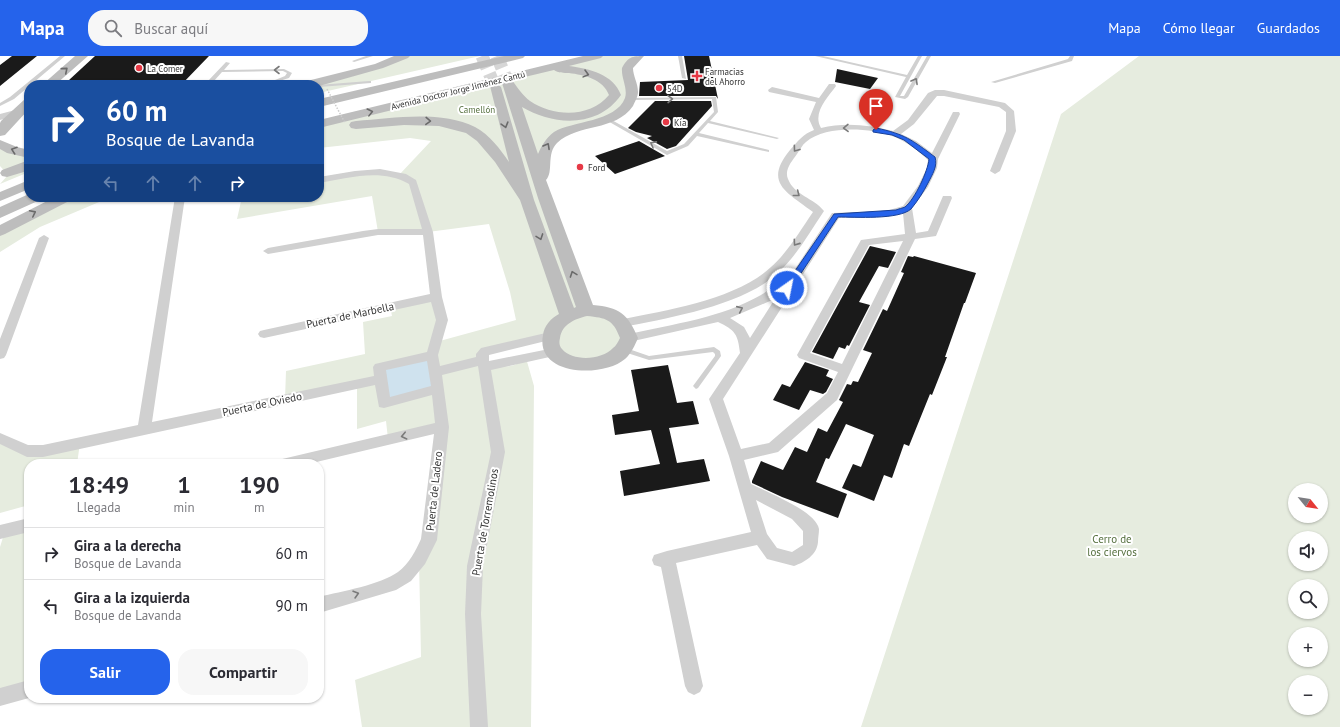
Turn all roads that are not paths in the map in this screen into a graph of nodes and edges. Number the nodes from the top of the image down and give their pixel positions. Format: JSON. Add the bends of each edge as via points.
{"nodes":[{"id":1,"x":63,"y":56,"type":"edge"},
{"id":2,"x":82,"y":56,"type":"edge"},
{"id":3,"x":371,"y":56,"type":"edge"},
{"id":4,"x":404,"y":56,"type":"edge"},
{"id":5,"x":482,"y":56,"type":"edge"},
{"id":6,"x":519,"y":56,"type":"edge"},
{"id":7,"x":556,"y":56,"type":"edge"},
{"id":8,"x":598,"y":56,"type":"edge"},
{"id":9,"x":638,"y":56,"type":"edge"},
{"id":10,"x":680,"y":56,"type":"edge"},
{"id":11,"x":817,"y":56,"type":"edge"},
{"id":12,"x":920,"y":56,"type":"edge"},
{"id":13,"x":929,"y":56,"type":"edge"},
{"id":14,"x":1072,"y":56,"type":"edge"},
{"id":15,"x":354,"y":61,"type":"dead end"},
{"id":16,"x":228,"y":63,"type":"dead end"},
{"id":17,"x":548,"y":69,"type":"junction"},
{"id":18,"x":221,"y":71,"type":"junction"},
{"id":19,"x":908,"y":76,"type":"junction"},
{"id":20,"x":684,"y":78,"type":"dead end"},
{"id":21,"x":34,"y":80,"type":"edge"},
{"id":22,"x":54,"y":80,"type":"edge"},
{"id":23,"x":212,"y":80,"type":"edge"},
{"id":24,"x":279,"y":80,"type":"edge"},
{"id":25,"x":324,"y":81,"type":"edge"},
{"id":26,"x":369,"y":82,"type":"junction"},
{"id":27,"x":993,"y":82,"type":"dead end"},
{"id":28,"x":504,"y":85,"type":"junction"},
{"id":29,"x":324,"y":86,"type":"edge"},
{"id":30,"x":832,"y":86,"type":"dead end"},
{"id":31,"x":24,"y":88,"type":"edge"},
{"id":32,"x":772,"y":90,"type":"dead end"},
{"id":33,"x":324,"y":91,"type":"edge"},
{"id":34,"x":631,"y":99,"type":"junction"},
{"id":35,"x":822,"y":101,"type":"junction"},
{"id":36,"x":324,"y":102,"type":"edge"},
{"id":37,"x":0,"y":105,"type":"edge"},
{"id":38,"x":24,"y":110,"type":"edge"},
{"id":39,"x":324,"y":112,"type":"edge"},
{"id":40,"x":956,"y":114,"type":"dead end"},
{"id":41,"x":0,"y":117,"type":"edge"},
{"id":42,"x":608,"y":120,"type":"junction"},
{"id":43,"x":708,"y":122,"type":"junction"},
{"id":44,"x":324,"y":123,"type":"edge"},
{"id":45,"x":324,"y":129,"type":"edge"},
{"id":46,"x":818,"y":130,"type":"junction"},
{"id":47,"x":0,"y":132,"type":"edge"},
{"id":48,"x":697,"y":134,"type":"junction"},
{"id":49,"x":894,"y":134,"type":"junction"},
{"id":50,"x":777,"y":138,"type":"dead end"},
{"id":51,"x":0,"y":144,"type":"edge"},
{"id":52,"x":767,"y":151,"type":"dead end"},
{"id":53,"x":24,"y":153,"type":"edge"},
{"id":54,"x":933,"y":159,"type":"junction"},
{"id":55,"x":24,"y":167,"type":"edge"},
{"id":56,"x":995,"y":171,"type":"dead end"},
{"id":57,"x":24,"y":173,"type":"edge"},
{"id":58,"x":2,"y":177,"type":"edge"},
{"id":59,"x":324,"y":179,"type":"edge"},
{"id":60,"x":24,"y":186,"type":"edge"},
{"id":61,"x":0,"y":197,"type":"edge"},
{"id":62,"x":545,"y":198,"type":"junction"},
{"id":63,"x":947,"y":198,"type":"dead end"},
{"id":64,"x":527,"y":200,"type":"junction"},
{"id":65,"x":24,"y":202,"type":"edge"},
{"id":66,"x":56,"y":202,"type":"edge"},
{"id":67,"x":179,"y":202,"type":"edge"},
{"id":68,"x":908,"y":208,"type":"junction"},
{"id":69,"x":0,"y":213,"type":"edge"},
{"id":70,"x":813,"y":219,"type":"junction"},
{"id":71,"x":830,"y":224,"type":"junction"},
{"id":72,"x":0,"y":231,"type":"edge"},
{"id":73,"x":428,"y":232,"type":"junction"},
{"id":74,"x":911,"y":236,"type":"junction"},
{"id":75,"x":44,"y":238,"type":"dead end"},
{"id":76,"x":268,"y":251,"type":"dead end"},
{"id":77,"x":796,"y":276,"type":"junction"},
{"id":78,"x":436,"y":297,"type":"junction"},
{"id":79,"x":586,"y":310,"type":"junction"},
{"id":80,"x":568,"y":316,"type":"junction"},
{"id":81,"x":714,"y":319,"type":"junction"},
{"id":82,"x":264,"y":334,"type":"dead end"},
{"id":83,"x":625,"y":337,"type":"junction"},
{"id":84,"x":552,"y":344,"type":"junction"},
{"id":85,"x":746,"y":353,"type":"junction"},
{"id":86,"x":0,"y":355,"type":"edge"},
{"id":87,"x":432,"y":355,"type":"junction"},
{"id":88,"x":488,"y":364,"type":"junction"},
{"id":89,"x":846,"y":370,"type":"junction"},
{"id":90,"x":435,"y":372,"type":"junction"},
{"id":91,"x":381,"y":378,"type":"junction"},
{"id":92,"x":696,"y":386,"type":"dead end"},
{"id":93,"x":438,"y":389,"type":"junction"},
{"id":94,"x":442,"y":427,"type":"junction"},
{"id":95,"x":144,"y":429,"type":"junction"},
{"id":96,"x":0,"y":438,"type":"edge"},
{"id":97,"x":736,"y":456,"type":"junction"},
{"id":98,"x":304,"y":459,"type":"edge"},
{"id":99,"x":744,"y":487,"type":"junction"},
{"id":100,"x":24,"y":526,"type":"edge"},
{"id":101,"x":0,"y":532,"type":"edge"},
{"id":102,"x":760,"y":537,"type":"junction"},
{"id":103,"x":324,"y":604,"type":"edge"},
{"id":104,"x":694,"y":686,"type":"dead end"},
{"id":105,"x":24,"y":690,"type":"edge"},
{"id":106,"x":0,"y":697,"type":"edge"},
{"id":107,"x":479,"y":727,"type":"edge"}],
"edges":[{"from":1,"to":21,"type":"lane"},
{"from":22,"to":2,"type":"street","one_way":true},
{"from":3,"to":15,"type":"lane"},
{"from":4,"to":25,"type":"street","via":[[379,66]]},
{"from":5,"to":26,"type":"street"},
{"from":6,"to":36,"type":"street","name":"Avenida Doctor Jorge Jiménez Cantú"},
{"from":7,"to":39,"type":"street","name":"Avenida Doctor Jorge Jiménez Cantú"},
{"from":8,"to":17,"type":"street","name":"Avenida Doctor Jorge Jiménez Cantú"},
{"from":9,"to":34,"type":"street","via":[[629,62],[626,70],[633,89]]},
{"from":10,"to":20,"type":"lane"},
{"from":11,"to":19,"type":"lane"},
{"from":12,"to":19,"type":"lane"},
{"from":19,"to":13,"type":"lane","one_way":true,"via":[[897,97],[906,97]]},
{"from":14,"to":27,"type":"lane","via":[[1070,60]]},
{"from":16,"to":18,"type":"lane"},
{"from":17,"to":28,"type":"street","one_way":true,"via":[[594,76],[612,86],[615,95],[608,104],[596,111],[578,116],[560,116],[528,105]]},
{"from":44,"to":17,"type":"street","name":"Avenida Doctor Jorge Jiménez Cantú","one_way":true},
{"from":18,"to":23,"type":"lane"},
{"from":24,"to":18,"type":"lane","one_way":true,"via":[[290,73],[284,70]]},
{"from":26,"to":29,"type":"lane"},
{"from":26,"to":33,"type":"street"},
{"from":28,"to":62,"type":"street"},
{"from":28,"to":64,"type":"street","one_way":true},
{"from":30,"to":35,"type":"street"},
{"from":31,"to":37,"type":"lane"},
{"from":32,"to":35,"type":"street"},
{"from":34,"to":42,"type":"street","via":[[626,107]]},
{"from":34,"to":43,"type":"lane","one_way":true,"via":[[714,98],[716,112]]},
{"from":35,"to":46,"type":"street","via":[[812,117],[813,125]]},
{"from":38,"to":41,"type":"street"},
{"from":38,"to":47,"type":"street"},
{"from":40,"to":54,"type":"street"},
{"from":48,"to":42,"type":"lane","one_way":true,"via":[[686,145],[667,153]]},
{"from":62,"to":42,"type":"street","one_way":true,"via":[[542,163],[544,151],[550,141],[562,133]]},
{"from":43,"to":48,"type":"lane"},
{"from":43,"to":50,"type":"lane"},
{"from":45,"to":64,"type":"street","one_way":true,"via":[[398,121],[454,124],[482,138],[497,155]]},
{"from":49,"to":46,"type":"street","one_way":true,"via":[[856,128]]},
{"from":46,"to":70,"type":"street","one_way":true,"via":[[803,140],[781,174],[792,190],[819,211]]},
{"from":48,"to":52,"type":"lane"},
{"from":49,"to":54,"type":"street","via":[[918,146]]},
{"from":49,"to":56,"type":"street","via":[[910,124],[935,93],[944,92],[1002,106],[1010,111],[1012,131]]},
{"from":53,"to":51,"type":"street","one_way":true},
{"from":54,"to":68,"type":"street","via":[[932,168],[923,186]]},
{"from":55,"to":58,"type":"street"},
{"from":57,"to":58,"type":"street"},
{"from":59,"to":73,"type":"street","via":[[372,172],[408,178],[415,186]]},
{"from":60,"to":61,"type":"street"},
{"from":79,"to":62,"type":"street","one_way":true},
{"from":63,"to":74,"type":"street","via":[[932,234]]},
{"from":64,"to":80,"type":"street","one_way":true},
{"from":65,"to":69,"type":"street"},
{"from":72,"to":66,"type":"street","one_way":true},
{"from":67,"to":95,"type":"street"},
{"from":68,"to":71,"type":"street","via":[[887,214],[836,215]]},
{"from":68,"to":74,"type":"street"},
{"from":70,"to":71,"type":"street"},
{"from":70,"to":83,"type":"street","one_way":true,"via":[[786,258],[758,283],[702,304],[691,312],[676,316],[655,316]]},
{"from":71,"to":77,"type":"street"},
{"from":73,"to":76,"type":"street","via":[[363,234]]},
{"from":73,"to":78,"type":"street"},
{"from":74,"to":89,"type":"street"},
{"from":74,"to":89,"type":"street","via":[[865,242],[803,355]]},
{"from":75,"to":86,"type":"street"},
{"from":81,"to":77,"type":"street","one_way":true,"via":[[766,298]]},
{"from":77,"to":85,"type":"street"},
{"from":78,"to":82,"type":"street","name":"Puerta de Marbella"},
{"from":78,"to":87,"type":"street","via":[[442,320]]},
{"from":79,"to":80,"type":"street"},
{"from":79,"to":83,"type":"street","via":[[616,316]]},
{"from":80,"to":84,"type":"street","via":[[554,328]]},
{"from":81,"to":83,"type":"street","via":[[696,319],[662,331]]},
{"from":81,"to":85,"type":"street","via":[[735,325],[745,338]]},
{"from":83,"to":84,"type":"street","via":[[619,354],[597,364],[584,365],[561,359]]},
{"from":83,"to":92,"type":"lane","via":[[649,358],[714,349],[718,356]]},
{"from":84,"to":88,"type":"street","via":[[520,364],[503,367]]},
{"from":84,"to":88,"type":"street","via":[[530,341],[516,349],[500,352],[491,349],[482,354]]},
{"from":85,"to":97,"type":"street","via":[[716,398]]},
{"from":87,"to":90,"type":"street","name":"Puerta de Ladero"},
{"from":87,"to":91,"type":"street","via":[[379,367]]},
{"from":88,"to":90,"type":"street"},
{"from":88,"to":107,"type":"street","name":"Puerta de Torremolinos","via":[[498,452],[475,566],[473,614]]},
{"from":89,"to":97,"type":"street","via":[[832,396],[773,448]]},
{"from":90,"to":93,"type":"street","name":"Puerta de Ladero"},
{"from":91,"to":93,"type":"street","via":[[384,403]]},
{"from":91,"to":95,"type":"street","name":"Puerta de Oviedo"},
{"from":93,"to":94,"type":"street","name":"Puerta de Ladero"},
{"from":94,"to":98,"type":"street","one_way":true},
{"from":103,"to":94,"type":"street","name":"Puerta de Ladero","one_way":true,"via":[[390,585],[405,576],[420,559],[429,540]]},
{"from":95,"to":96,"type":"street","name":"Puerta de Oviedo","via":[[42,451],[27,451]]},
{"from":97,"to":99,"type":"street"},
{"from":99,"to":102,"type":"street"},
{"from":99,"to":102,"type":"street","via":[[797,514],[811,529],[810,548],[794,559],[772,554]]},
{"from":100,"to":101,"type":"street"},
{"from":102,"to":104,"type":"street","via":[[663,559]]},
{"from":105,"to":106,"type":"street"}]}
